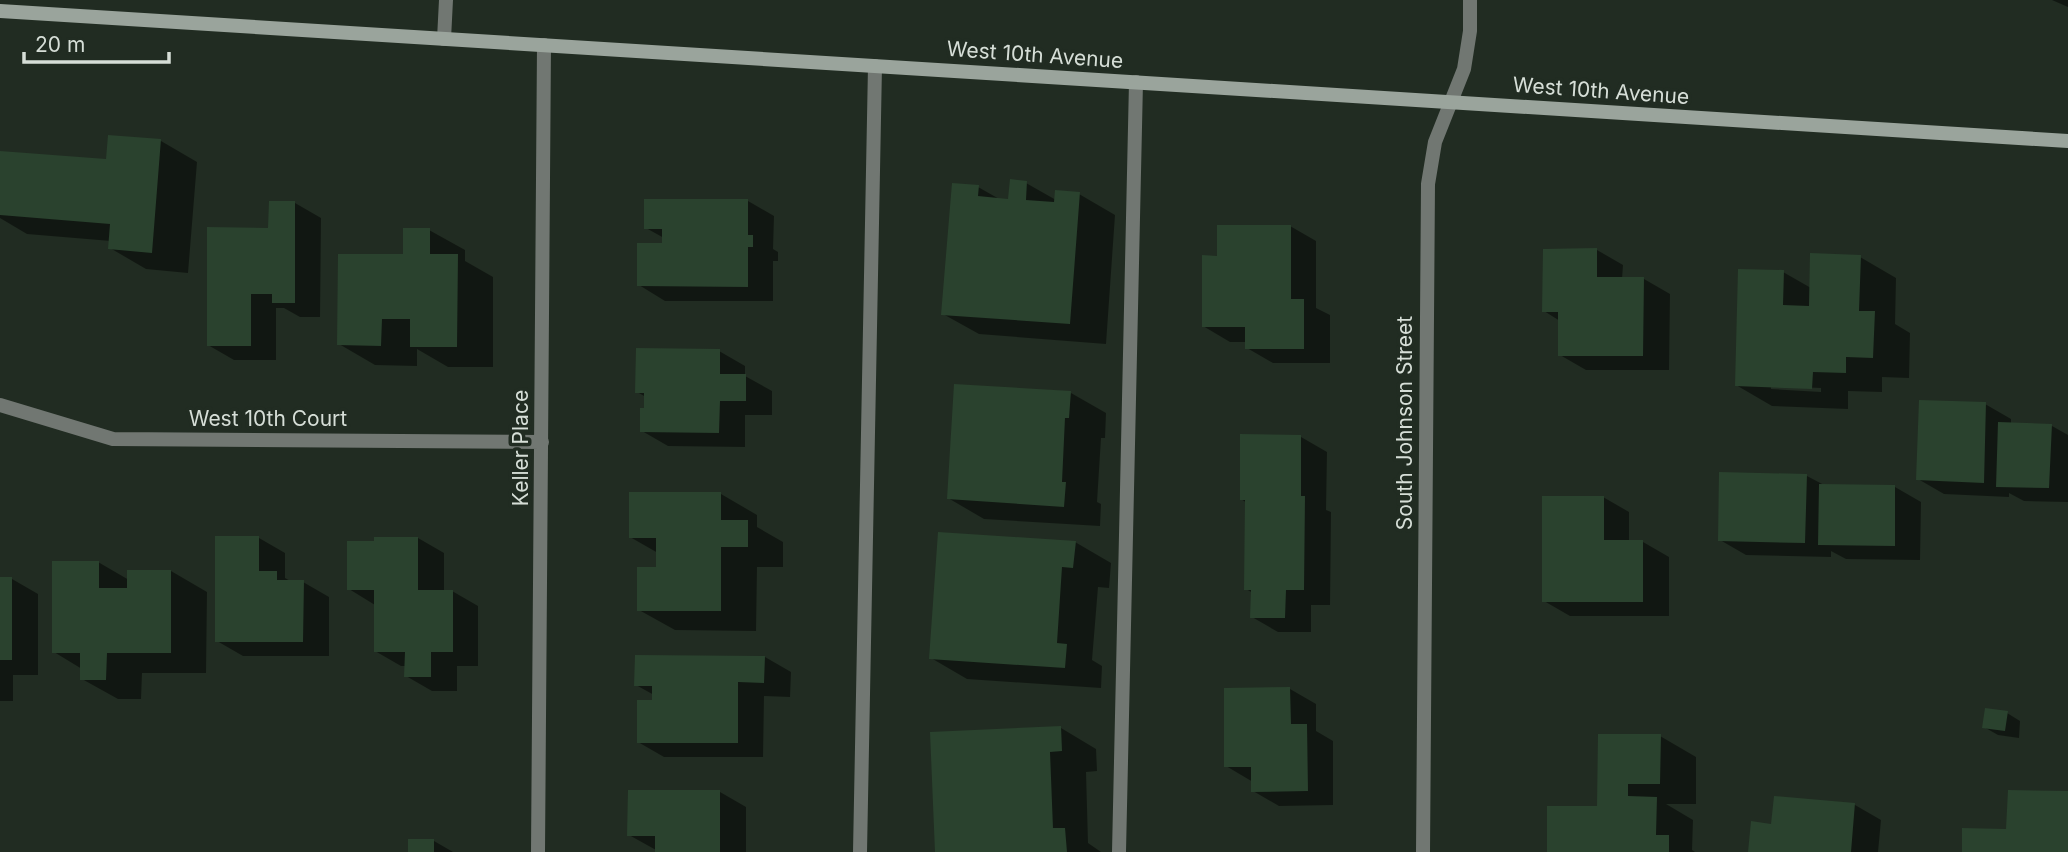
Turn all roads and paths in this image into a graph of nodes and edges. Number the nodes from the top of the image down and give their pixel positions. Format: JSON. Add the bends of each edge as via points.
{"nodes":[{"id":1,"x":446,"y":0,"type":"edge"},
{"id":2,"x":1470,"y":0,"type":"edge"},
{"id":3,"x":0,"y":11,"type":"edge"},
{"id":4,"x":444,"y":39,"type":"junction"},
{"id":5,"x":544,"y":45,"type":"junction"},
{"id":6,"x":875,"y":66,"type":"junction"},
{"id":7,"x":1136,"y":82,"type":"junction"},
{"id":8,"x":1452,"y":102,"type":"junction"},
{"id":9,"x":2068,"y":141,"type":"edge"},
{"id":10,"x":0,"y":405,"type":"edge"},
{"id":11,"x":542,"y":442,"type":"junction"},
{"id":12,"x":538,"y":852,"type":"edge"},
{"id":13,"x":860,"y":852,"type":"edge"},
{"id":14,"x":1119,"y":852,"type":"edge"},
{"id":15,"x":1423,"y":852,"type":"edge"}],
"edges":[{"from":1,"to":4,"type":"street"},
{"from":2,"to":8,"type":"street","name":"South Johnson Street","via":[[1464,68]]},
{"from":3,"to":4,"type":"main road","name":"West 10th Avenue"},
{"from":4,"to":5,"type":"main road","name":"West 10th Avenue"},
{"from":5,"to":6,"type":"main road","name":"West 10th Avenue"},
{"from":5,"to":11,"type":"street","name":"Keller Place"},
{"from":6,"to":7,"type":"main road","name":"West 10th Avenue"},
{"from":6,"to":13,"type":"street"},
{"from":7,"to":8,"type":"main road","name":"West 10th Avenue"},
{"from":7,"to":14,"type":"street"},
{"from":8,"to":9,"type":"main road","name":"West 10th Avenue"},
{"from":8,"to":15,"type":"street","name":"South Johnson Street","via":[[1435,142],[1428,184]]},
{"from":10,"to":11,"type":"street","name":"West 10th Court","via":[[113,439]]},
{"from":11,"to":12,"type":"street","name":"Keller Place"}]}
